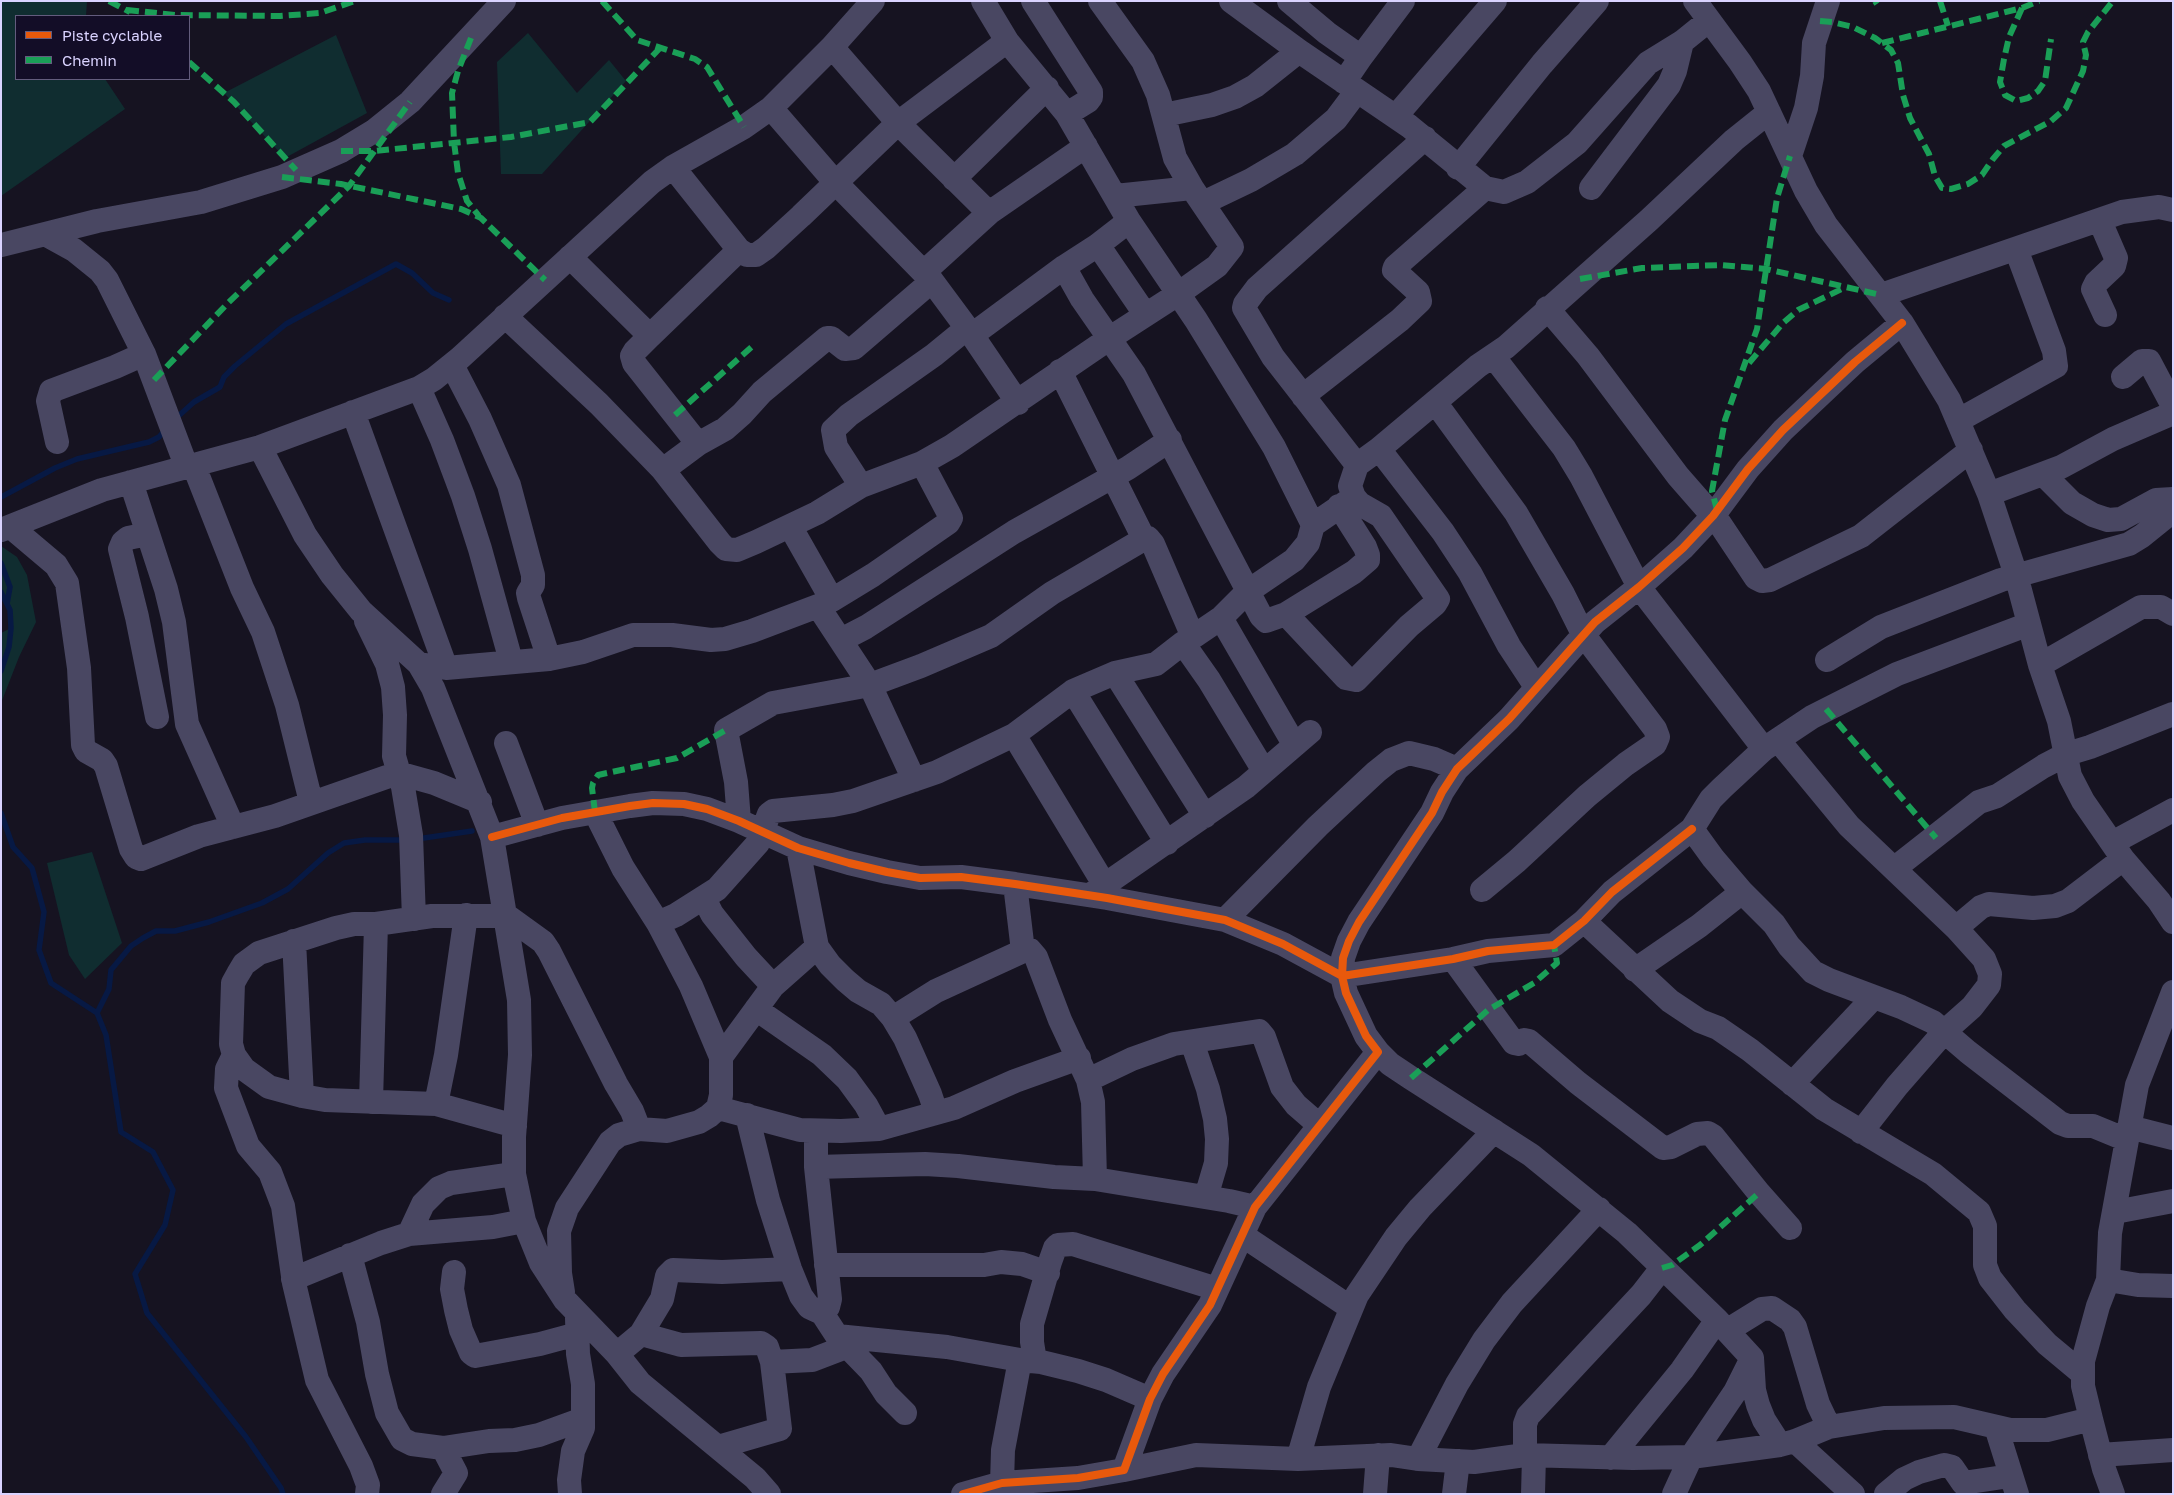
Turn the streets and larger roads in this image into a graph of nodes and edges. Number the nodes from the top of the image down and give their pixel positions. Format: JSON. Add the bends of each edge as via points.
{"nodes":[{"id":1,"x":504,"y":1,"type":"edge"},
{"id":2,"x":873,"y":1,"type":"edge"},
{"id":3,"x":983,"y":1,"type":"edge"},
{"id":4,"x":1033,"y":1,"type":"edge"},
{"id":5,"x":1100,"y":1,"type":"edge"},
{"id":6,"x":1231,"y":1,"type":"edge"},
{"id":7,"x":1289,"y":1,"type":"edge"},
{"id":8,"x":1403,"y":1,"type":"edge"},
{"id":9,"x":1494,"y":1,"type":"edge"},
{"id":10,"x":1597,"y":1,"type":"edge"},
{"id":11,"x":1695,"y":1,"type":"edge"},
{"id":12,"x":1828,"y":1,"type":"edge"},
{"id":13,"x":1708,"y":21,"type":"junction"},
{"id":14,"x":1007,"y":40,"type":"junction"},
{"id":15,"x":1682,"y":42,"type":"junction"},
{"id":16,"x":832,"y":47,"type":"junction"},
{"id":17,"x":1299,"y":51,"type":"junction"},
{"id":18,"x":1361,"y":57,"type":"junction"},
{"id":19,"x":1351,"y":86,"type":"junction"},
{"id":20,"x":1047,"y":88,"type":"junction"},
{"id":21,"x":771,"y":108,"type":"junction"},
{"id":22,"x":1769,"y":112,"type":"junction"},
{"id":23,"x":1067,"y":114,"type":"junction"},
{"id":24,"x":1164,"y":115,"type":"junction"},
{"id":25,"x":1396,"y":116,"type":"junction"},
{"id":26,"x":898,"y":123,"type":"junction"},
{"id":27,"x":1425,"y":138,"type":"junction"},
{"id":28,"x":1086,"y":146,"type":"junction"},
{"id":29,"x":1790,"y":156,"type":"junction"},
{"id":30,"x":673,"y":167,"type":"junction"},
{"id":31,"x":1458,"y":168,"type":"junction"},
{"id":32,"x":954,"y":179,"type":"junction"},
{"id":33,"x":835,"y":182,"type":"junction"},
{"id":34,"x":1485,"y":188,"type":"junction"},
{"id":35,"x":1590,"y":188,"type":"dead end"},
{"id":36,"x":1197,"y":195,"type":"junction"},
{"id":37,"x":1115,"y":196,"type":"junction"},
{"id":38,"x":2173,"y":210,"type":"edge"},
{"id":39,"x":989,"y":214,"type":"junction"},
{"id":40,"x":1129,"y":221,"type":"junction"},
{"id":41,"x":2100,"y":221,"type":"junction"},
{"id":42,"x":45,"y":234,"type":"junction"},
{"id":43,"x":1,"y":245,"type":"edge"},
{"id":44,"x":1098,"y":245,"type":"junction"},
{"id":45,"x":2016,"y":249,"type":"junction"},
{"id":46,"x":739,"y":250,"type":"junction"},
{"id":47,"x":570,"y":257,"type":"junction"},
{"id":48,"x":1064,"y":267,"type":"junction"},
{"id":49,"x":928,"y":277,"type":"junction"},
{"id":50,"x":1178,"y":294,"type":"junction"},
{"id":51,"x":1881,"y":295,"type":"junction"},
{"id":52,"x":1547,"y":308,"type":"junction"},
{"id":53,"x":1144,"y":314,"type":"junction"},
{"id":54,"x":2104,"y":315,"type":"dead end"},
{"id":55,"x":505,"y":316,"type":"junction"},
{"id":56,"x":1902,"y":323,"type":"junction"},
{"id":57,"x":970,"y":331,"type":"junction"},
{"id":58,"x":650,"y":336,"type":"junction"},
{"id":59,"x":1110,"y":338,"type":"junction"},
{"id":60,"x":144,"y":354,"type":"junction"},
{"id":61,"x":1493,"y":356,"type":"junction"},
{"id":62,"x":452,"y":365,"type":"junction"},
{"id":63,"x":1060,"y":371,"type":"junction"},
{"id":64,"x":2123,"y":377,"type":"dead end"},
{"id":65,"x":419,"y":388,"type":"junction"},
{"id":66,"x":1303,"y":396,"type":"junction"},
{"id":67,"x":1018,"y":402,"type":"junction"},
{"id":68,"x":1435,"y":402,"type":"junction"},
{"id":69,"x":2173,"y":406,"type":"edge"},
{"id":70,"x":353,"y":412,"type":"junction"},
{"id":71,"x":2173,"y":413,"type":"edge"},
{"id":72,"x":1959,"y":420,"type":"junction"},
{"id":73,"x":1170,"y":440,"type":"junction"},
{"id":74,"x":57,"y":442,"type":"dead end"},
{"id":75,"x":698,"y":444,"type":"junction"},
{"id":76,"x":260,"y":447,"type":"junction"},
{"id":77,"x":1379,"y":449,"type":"junction"},
{"id":78,"x":1971,"y":450,"type":"junction"},
{"id":79,"x":922,"y":463,"type":"junction"},
{"id":80,"x":1357,"y":465,"type":"junction"},
{"id":81,"x":190,"y":467,"type":"junction"},
{"id":82,"x":662,"y":470,"type":"junction"},
{"id":83,"x":2043,"y":474,"type":"junction"},
{"id":84,"x":1112,"y":478,"type":"junction"},
{"id":85,"x":131,"y":482,"type":"junction"},
{"id":86,"x":861,"y":486,"type":"junction"},
{"id":87,"x":1990,"y":494,"type":"junction"},
{"id":88,"x":2173,"y":499,"type":"edge"},
{"id":89,"x":1347,"y":502,"type":"junction"},
{"id":90,"x":2173,"y":511,"type":"edge"},
{"id":91,"x":1713,"y":516,"type":"junction"},
{"id":92,"x":1313,"y":525,"type":"junction"},
{"id":93,"x":790,"y":526,"type":"junction"},
{"id":94,"x":6,"y":529,"type":"edge"},
{"id":95,"x":148,"y":534,"type":"junction"},
{"id":96,"x":1144,"y":539,"type":"junction"},
{"id":97,"x":2016,"y":575,"type":"junction"},
{"id":98,"x":1639,"y":587,"type":"junction"},
{"id":99,"x":1247,"y":592,"type":"junction"},
{"id":100,"x":825,"y":603,"type":"junction"},
{"id":101,"x":361,"y":611,"type":"junction"},
{"id":102,"x":1286,"y":614,"type":"junction"},
{"id":103,"x":2173,"y":614,"type":"edge"},
{"id":104,"x":1221,"y":618,"type":"junction"},
{"id":105,"x":2029,"y":624,"type":"junction"},
{"id":106,"x":1583,"y":634,"type":"junction"},
{"id":107,"x":841,"y":640,"type":"junction"},
{"id":108,"x":1188,"y":640,"type":"junction"},
{"id":109,"x":549,"y":659,"type":"junction"},
{"id":110,"x":1827,"y":660,"type":"dead end"},
{"id":111,"x":512,"y":661,"type":"junction"},
{"id":112,"x":419,"y":664,"type":"junction"},
{"id":113,"x":2040,"y":665,"type":"junction"},
{"id":114,"x":446,"y":668,"type":"junction"},
{"id":115,"x":1115,"y":674,"type":"junction"},
{"id":116,"x":870,"y":685,"type":"junction"},
{"id":117,"x":1536,"y":687,"type":"junction"},
{"id":118,"x":1073,"y":691,"type":"junction"},
{"id":119,"x":2173,"y":714,"type":"edge"},
{"id":120,"x":157,"y":717,"type":"dead end"},
{"id":121,"x":1014,"y":735,"type":"junction"},
{"id":122,"x":506,"y":743,"type":"dead end"},
{"id":123,"x":1771,"y":745,"type":"junction"},
{"id":124,"x":2067,"y":754,"type":"junction"},
{"id":125,"x":1457,"y":770,"type":"junction"},
{"id":126,"x":1264,"y":771,"type":"junction"},
{"id":127,"x":398,"y":773,"type":"junction"},
{"id":128,"x":914,"y":780,"type":"junction"},
{"id":129,"x":311,"y":802,"type":"junction"},
{"id":130,"x":480,"y":802,"type":"junction"},
{"id":131,"x":2173,"y":810,"type":"edge"},
{"id":132,"x":595,"y":812,"type":"junction"},
{"id":133,"x":1205,"y":816,"type":"junction"},
{"id":134,"x":738,"y":821,"type":"junction"},
{"id":135,"x":537,"y":825,"type":"junction"},
{"id":136,"x":233,"y":828,"type":"junction"},
{"id":137,"x":1692,"y":829,"type":"junction"},
{"id":138,"x":762,"y":832,"type":"junction"},
{"id":139,"x":492,"y":837,"type":"junction"},
{"id":140,"x":1167,"y":842,"type":"junction"},
{"id":141,"x":798,"y":848,"type":"junction"},
{"id":142,"x":2117,"y":851,"type":"junction"},
{"id":143,"x":1895,"y":868,"type":"junction"},
{"id":144,"x":1015,"y":884,"type":"junction"},
{"id":145,"x":1097,"y":889,"type":"junction"},
{"id":146,"x":1482,"y":890,"type":"dead end"},
{"id":147,"x":1742,"y":892,"type":"junction"},
{"id":148,"x":2166,"y":896,"type":"edge"},
{"id":149,"x":704,"y":898,"type":"junction"},
{"id":150,"x":466,"y":915,"type":"junction"},
{"id":151,"x":507,"y":916,"type":"junction"},
{"id":152,"x":414,"y":919,"type":"junction"},
{"id":153,"x":1225,"y":920,"type":"junction"},
{"id":154,"x":1584,"y":921,"type":"junction"},
{"id":155,"x":2173,"y":922,"type":"edge"},
{"id":156,"x":658,"y":923,"type":"junction"},
{"id":157,"x":376,"y":924,"type":"junction"},
{"id":158,"x":1956,"y":928,"type":"junction"},
{"id":159,"x":294,"y":940,"type":"junction"},
{"id":160,"x":817,"y":947,"type":"junction"},
{"id":161,"x":1023,"y":951,"type":"junction"},
{"id":162,"x":1453,"y":959,"type":"junction"},
{"id":163,"x":1635,"y":970,"type":"junction"},
{"id":164,"x":1342,"y":976,"type":"junction"},
{"id":165,"x":773,"y":986,"type":"junction"},
{"id":166,"x":2173,"y":992,"type":"edge"},
{"id":167,"x":1874,"y":997,"type":"junction"},
{"id":168,"x":756,"y":1009,"type":"junction"},
{"id":169,"x":893,"y":1018,"type":"junction"},
{"id":170,"x":1945,"y":1032,"type":"junction"},
{"id":171,"x":1192,"y":1042,"type":"junction"},
{"id":172,"x":1378,"y":1052,"type":"junction"},
{"id":173,"x":234,"y":1055,"type":"junction"},
{"id":174,"x":721,"y":1057,"type":"junction"},
{"id":175,"x":1079,"y":1058,"type":"junction"},
{"id":176,"x":1088,"y":1080,"type":"junction"},
{"id":177,"x":1792,"y":1084,"type":"junction"},
{"id":178,"x":302,"y":1096,"type":"junction"},
{"id":179,"x":371,"y":1102,"type":"junction"},
{"id":180,"x":436,"y":1104,"type":"junction"},
{"id":181,"x":718,"y":1108,"type":"junction"},
{"id":182,"x":936,"y":1112,"type":"junction"},
{"id":183,"x":747,"y":1115,"type":"junction"},
{"id":184,"x":1319,"y":1125,"type":"junction"},
{"id":185,"x":515,"y":1126,"type":"junction"},
{"id":186,"x":639,"y":1129,"type":"junction"},
{"id":187,"x":878,"y":1129,"type":"junction"},
{"id":188,"x":816,"y":1130,"type":"junction"},
{"id":189,"x":1494,"y":1131,"type":"junction"},
{"id":190,"x":1861,"y":1132,"type":"junction"},
{"id":191,"x":2128,"y":1133,"type":"junction"},
{"id":192,"x":2173,"y":1138,"type":"edge"},
{"id":193,"x":816,"y":1166,"type":"junction"},
{"id":194,"x":514,"y":1174,"type":"junction"},
{"id":195,"x":1095,"y":1178,"type":"junction"},
{"id":196,"x":1206,"y":1197,"type":"junction"},
{"id":197,"x":2173,"y":1201,"type":"edge"},
{"id":198,"x":1255,"y":1207,"type":"junction"},
{"id":199,"x":1599,"y":1209,"type":"junction"},
{"id":200,"x":2115,"y":1212,"type":"junction"},
{"id":201,"x":524,"y":1220,"type":"junction"},
{"id":202,"x":1790,"y":1228,"type":"dead end"},
{"id":203,"x":409,"y":1234,"type":"junction"},
{"id":204,"x":1242,"y":1235,"type":"junction"},
{"id":205,"x":350,"y":1255,"type":"junction"},
{"id":206,"x":826,"y":1265,"type":"junction"},
{"id":207,"x":790,"y":1268,"type":"junction"},
{"id":208,"x":1662,"y":1268,"type":"junction"},
{"id":209,"x":454,"y":1272,"type":"dead end"},
{"id":210,"x":1048,"y":1272,"type":"junction"},
{"id":211,"x":293,"y":1279,"type":"junction"},
{"id":212,"x":2108,"y":1280,"type":"junction"},
{"id":213,"x":2173,"y":1286,"type":"edge"},
{"id":214,"x":1217,"y":1289,"type":"junction"},
{"id":215,"x":1351,"y":1308,"type":"junction"},
{"id":216,"x":822,"y":1313,"type":"junction"},
{"id":217,"x":573,"y":1316,"type":"junction"},
{"id":218,"x":1723,"y":1325,"type":"junction"},
{"id":219,"x":641,"y":1334,"type":"junction"},
{"id":220,"x":841,"y":1342,"type":"junction"},
{"id":221,"x":617,"y":1354,"type":"junction"},
{"id":222,"x":1752,"y":1358,"type":"junction"},
{"id":223,"x":1028,"y":1361,"type":"junction"},
{"id":224,"x":772,"y":1362,"type":"junction"},
{"id":225,"x":2083,"y":1374,"type":"junction"},
{"id":226,"x":1150,"y":1399,"type":"junction"},
{"id":227,"x":905,"y":1413,"type":"dead end"},
{"id":228,"x":583,"y":1419,"type":"junction"},
{"id":229,"x":2091,"y":1419,"type":"junction"},
{"id":230,"x":1829,"y":1427,"type":"junction"},
{"id":231,"x":1996,"y":1427,"type":"junction"},
{"id":232,"x":1788,"y":1443,"type":"junction"},
{"id":233,"x":718,"y":1447,"type":"junction"},
{"id":234,"x":443,"y":1448,"type":"junction"},
{"id":235,"x":2173,"y":1450,"type":"edge"},
{"id":236,"x":1378,"y":1455,"type":"junction"},
{"id":237,"x":1529,"y":1455,"type":"junction"},
{"id":238,"x":2100,"y":1455,"type":"junction"},
{"id":239,"x":1691,"y":1457,"type":"junction"},
{"id":240,"x":1610,"y":1458,"type":"junction"},
{"id":241,"x":1298,"y":1459,"type":"junction"},
{"id":242,"x":1418,"y":1459,"type":"junction"},
{"id":243,"x":1458,"y":1461,"type":"junction"},
{"id":244,"x":1124,"y":1470,"type":"junction"},
{"id":245,"x":2013,"y":1485,"type":"edge"},
{"id":246,"x":1004,"y":1488,"type":"edge"},
{"id":247,"x":367,"y":1494,"type":"edge"},
{"id":248,"x":443,"y":1494,"type":"edge"},
{"id":249,"x":570,"y":1494,"type":"edge"},
{"id":250,"x":769,"y":1494,"type":"edge"},
{"id":251,"x":963,"y":1494,"type":"edge"},
{"id":252,"x":1375,"y":1494,"type":"edge"},
{"id":253,"x":1454,"y":1494,"type":"edge"},
{"id":254,"x":1533,"y":1494,"type":"edge"},
{"id":255,"x":1674,"y":1494,"type":"edge"},
{"id":256,"x":1853,"y":1494,"type":"edge"},
{"id":257,"x":1886,"y":1494,"type":"edge"},
{"id":258,"x":2113,"y":1494,"type":"edge"}],
"edges":[{"from":1,"to":42,"type":"street","via":[[410,102],[374,131],[341,151],[282,177],[201,202]]},
{"from":2,"to":16,"type":"street"},
{"from":3,"to":14,"type":"street"},
{"from":4,"to":23,"type":"street","via":[[1091,92],[1088,101]]},
{"from":5,"to":24,"type":"street","via":[[1143,61]]},
{"from":6,"to":17,"type":"street"},
{"from":7,"to":18,"type":"street"},
{"from":8,"to":18,"type":"street"},
{"from":9,"to":25,"type":"street"},
{"from":10,"to":31,"type":"street"},
{"from":11,"to":13,"type":"street"},
{"from":12,"to":29,"type":"street","via":[[1814,43],[1806,108]]},
{"from":13,"to":15,"type":"street"},
{"from":13,"to":22,"type":"street","via":[[1740,62]]},
{"from":14,"to":20,"type":"street"},
{"from":14,"to":26,"type":"street"},
{"from":15,"to":34,"type":"street","via":[[1648,63],[1577,143],[1541,173],[1509,190],[1498,192]]},
{"from":15,"to":35,"type":"street","via":[[1669,85]]},
{"from":16,"to":21,"type":"street"},
{"from":16,"to":26,"type":"street"},
{"from":17,"to":19,"type":"street"},
{"from":17,"to":24,"type":"street","via":[[1255,86],[1235,97]]},
{"from":18,"to":19,"type":"street"},
{"from":19,"to":25,"type":"street"},
{"from":19,"to":36,"type":"street","via":[[1336,119],[1295,154],[1251,180]]},
{"from":20,"to":23,"type":"street"},
{"from":20,"to":32,"type":"street"},
{"from":21,"to":30,"type":"street","via":[[744,128]]},
{"from":21,"to":33,"type":"street"},
{"from":22,"to":29,"type":"street"},
{"from":22,"to":52,"type":"street","via":[[1740,134],[1642,226]]},
{"from":23,"to":28,"type":"street"},
{"from":24,"to":36,"type":"street","via":[[1174,158]]},
{"from":25,"to":27,"type":"street"},
{"from":26,"to":32,"type":"street"},
{"from":26,"to":33,"type":"street"},
{"from":27,"to":31,"type":"street"},
{"from":27,"to":66,"type":"street","via":[[1257,288],[1245,304],[1244,308],[1273,357]]},
{"from":28,"to":37,"type":"street"},
{"from":28,"to":39,"type":"street"},
{"from":29,"to":51,"type":"street","via":[[1826,225]]},
{"from":30,"to":46,"type":"street"},
{"from":30,"to":47,"type":"street","via":[[652,182]]},
{"from":31,"to":34,"type":"street"},
{"from":32,"to":39,"type":"street"},
{"from":33,"to":46,"type":"street","via":[[766,248],[751,255]]},
{"from":33,"to":49,"type":"street"},
{"from":34,"to":66,"type":"street","via":[[1395,266],[1394,270],[1418,292],[1420,301]]},
{"from":36,"to":37,"type":"street"},
{"from":36,"to":50,"type":"street","via":[[1232,247],[1217,266]]},
{"from":37,"to":40,"type":"street"},
{"from":38,"to":41,"type":"street","via":[[2138,209]]},
{"from":39,"to":49,"type":"street"},
{"from":40,"to":44,"type":"street"},
{"from":40,"to":50,"type":"street"},
{"from":41,"to":45,"type":"street"},
{"from":41,"to":54,"type":"street","via":[[2116,258],[2114,266],[2093,289]]},
{"from":42,"to":43,"type":"street"},
{"from":42,"to":60,"type":"street","via":[[74,250],[104,276]]},
{"from":44,"to":48,"type":"street"},
{"from":44,"to":53,"type":"street"},
{"from":45,"to":51,"type":"street"},
{"from":45,"to":72,"type":"street","via":[[2054,351],[2056,366]]},
{"from":46,"to":58,"type":"street"},
{"from":47,"to":55,"type":"street"},
{"from":47,"to":58,"type":"street"},
{"from":48,"to":57,"type":"street"},
{"from":48,"to":59,"type":"street"},
{"from":49,"to":57,"type":"street"},
{"from":49,"to":75,"type":"street","via":[[854,348],[845,349],[827,338],[762,392],[725,429]]},
{"from":50,"to":53,"type":"street"},
{"from":50,"to":92,"type":"street","via":[[1274,446]]},
{"from":51,"to":56,"type":"street"},
{"from":52,"to":61,"type":"street"},
{"from":52,"to":91,"type":"street"},
{"from":53,"to":59,"type":"street"},
{"from":55,"to":62,"type":"street"},
{"from":55,"to":82,"type":"street"},
{"from":56,"to":72,"type":"street"},
{"from":56,"to":91,"type":"street","via":[[1783,430],[1748,469]]},
{"from":57,"to":67,"type":"street"},
{"from":57,"to":86,"type":"street","via":[[848,415],[833,430],[836,447]]},
{"from":58,"to":75,"type":"street","via":[[632,356],[634,363]]},
{"from":59,"to":63,"type":"street"},
{"from":59,"to":73,"type":"street"},
{"from":60,"to":74,"type":"street","via":[[52,391],[48,401]]},
{"from":60,"to":81,"type":"street"},
{"from":61,"to":68,"type":"street"},
{"from":61,"to":98,"type":"street","via":[[1568,455]]},
{"from":62,"to":65,"type":"street"},
{"from":62,"to":109,"type":"street","via":[[509,485],[533,575],[533,585],[528,594]]},
{"from":63,"to":67,"type":"street"},
{"from":63,"to":84,"type":"street"},
{"from":64,"to":69,"type":"street","via":[[2142,361],[2149,361]]},
{"from":65,"to":70,"type":"street"},
{"from":65,"to":111,"type":"street","via":[[472,522]]},
{"from":66,"to":80,"type":"street"},
{"from":67,"to":79,"type":"street"},
{"from":68,"to":77,"type":"street"},
{"from":68,"to":106,"type":"street","via":[[1516,513]]},
{"from":70,"to":76,"type":"street"},
{"from":70,"to":114,"type":"street"},
{"from":71,"to":83,"type":"street"},
{"from":72,"to":78,"type":"street"},
{"from":73,"to":84,"type":"street"},
{"from":73,"to":99,"type":"street"},
{"from":75,"to":82,"type":"street"},
{"from":76,"to":81,"type":"street"},
{"from":76,"to":101,"type":"street","via":[[305,535]]},
{"from":77,"to":80,"type":"street"},
{"from":77,"to":117,"type":"street","via":[[1460,556],[1509,646]]},
{"from":78,"to":87,"type":"street"},
{"from":78,"to":91,"type":"street","via":[[1861,536],[1770,580],[1756,578]]},
{"from":79,"to":86,"type":"street"},
{"from":79,"to":100,"type":"street","via":[[951,518],[948,523],[873,575]]},
{"from":80,"to":89,"type":"street"},
{"from":81,"to":85,"type":"street"},
{"from":81,"to":129,"type":"street","via":[[263,632],[287,705]]},
{"from":82,"to":93,"type":"street","via":[[726,549],[737,550]]},
{"from":83,"to":87,"type":"street"},
{"from":83,"to":88,"type":"street","via":[[2072,503],[2108,520],[2122,519],[2156,500]]},
{"from":84,"to":96,"type":"street"},
{"from":84,"to":107,"type":"street","via":[[1014,532]]},
{"from":85,"to":94,"type":"street","via":[[102,490]]},
{"from":85,"to":95,"type":"street"},
{"from":86,"to":93,"type":"street"},
{"from":87,"to":97,"type":"street"},
{"from":89,"to":92,"type":"street"},
{"from":89,"to":102,"type":"street","via":[[1368,560]]},
{"from":89,"to":102,"type":"street","via":[[1360,504],[1381,516],[1437,602],[1356,680],[1346,678]]},
{"from":90,"to":97,"type":"street","via":[[2128,544]]},
{"from":91,"to":98,"type":"street"},
{"from":92,"to":99,"type":"street","via":[[1308,542],[1294,560]]},
{"from":93,"to":100,"type":"street"},
{"from":94,"to":136,"type":"street","via":[[56,565],[68,583],[79,668],[83,746],[106,766],[133,854],[142,859],[199,836]]},
{"from":95,"to":120,"type":"street","via":[[128,538],[120,549]]},
{"from":95,"to":136,"type":"street","via":[[174,622],[187,724]]},
{"from":96,"to":108,"type":"street","via":[[1152,542]]},
{"from":96,"to":116,"type":"street","via":[[1052,593],[991,636]]},
{"from":97,"to":105,"type":"street"},
{"from":97,"to":110,"type":"street","via":[[1882,627]]},
{"from":98,"to":106,"type":"street"},
{"from":98,"to":123,"type":"street"},
{"from":99,"to":102,"type":"street","via":[[1264,620]]},
{"from":99,"to":104,"type":"street"},
{"from":100,"to":107,"type":"street"},
{"from":100,"to":109,"type":"street","via":[[725,639],[633,635]]},
{"from":101,"to":112,"type":"street"},
{"from":101,"to":127,"type":"street","via":[[387,664],[393,687],[394,756]]},
{"from":103,"to":113,"type":"street","via":[[2162,607],[2141,607]]},
{"from":104,"to":108,"type":"street"},
{"from":104,"to":126,"type":"street","via":[[1302,738]]},
{"from":105,"to":113,"type":"street"},
{"from":105,"to":123,"type":"street","via":[[1876,683],[1812,717]]},
{"from":106,"to":117,"type":"street"},
{"from":106,"to":146,"type":"street","via":[[1655,729],[1658,739],[1656,744],[1587,796]]},
{"from":107,"to":116,"type":"street"},
{"from":108,"to":115,"type":"street","via":[[1156,664]]},
{"from":108,"to":126,"type":"street"},
{"from":109,"to":111,"type":"street"},
{"from":111,"to":114,"type":"street"},
{"from":112,"to":114,"type":"street"},
{"from":112,"to":130,"type":"street","via":[[433,688]]},
{"from":113,"to":124,"type":"street"},
{"from":115,"to":118,"type":"street"},
{"from":115,"to":133,"type":"street"},
{"from":116,"to":128,"type":"street"},
{"from":116,"to":134,"type":"street","via":[[780,701],[726,730],[736,782]]},
{"from":117,"to":125,"type":"street","via":[[1509,720]]},
{"from":118,"to":121,"type":"street"},
{"from":118,"to":140,"type":"street"},
{"from":119,"to":124,"type":"street"},
{"from":121,"to":128,"type":"street"},
{"from":121,"to":145,"type":"street"},
{"from":122,"to":135,"type":"street"},
{"from":123,"to":137,"type":"street","via":[[1711,799]]},
{"from":123,"to":143,"type":"street","via":[[1849,826]]},
{"from":124,"to":142,"type":"street","via":[[2075,786]]},
{"from":124,"to":143,"type":"street","via":[[1997,796],[1979,802]]},
{"from":125,"to":153,"type":"street","via":[[1428,757],[1409,753],[1391,760],[1318,826]]},
{"from":125,"to":164,"type":"street","via":[[1432,814],[1356,928],[1343,958]]},
{"from":126,"to":133,"type":"street"},
{"from":127,"to":129,"type":"street"},
{"from":127,"to":130,"type":"street","via":[[434,783]]},
{"from":127,"to":152,"type":"street","via":[[411,835]]},
{"from":128,"to":138,"type":"street","via":[[853,801],[772,811]]},
{"from":129,"to":136,"type":"street"},
{"from":130,"to":139,"type":"street"},
{"from":131,"to":142,"type":"street"},
{"from":132,"to":134,"type":"street","via":[[653,803],[684,804]]},
{"from":132,"to":135,"type":"street"},
{"from":132,"to":156,"type":"street","via":[[623,868]]},
{"from":133,"to":140,"type":"street"},
{"from":134,"to":138,"type":"street"},
{"from":135,"to":139,"type":"street"},
{"from":137,"to":147,"type":"street"},
{"from":137,"to":154,"type":"street","via":[[1612,892]]},
{"from":138,"to":141,"type":"street"},
{"from":138,"to":149,"type":"street","via":[[758,843],[743,862]]},
{"from":139,"to":151,"type":"street"},
{"from":140,"to":145,"type":"street"},
{"from":141,"to":144,"type":"street","via":[[920,878],[961,878]]},
{"from":141,"to":160,"type":"street"},
{"from":142,"to":148,"type":"street"},
{"from":142,"to":158,"type":"street","via":[[2068,901],[2033,908],[1989,904]]},
{"from":143,"to":158,"type":"street"},
{"from":144,"to":145,"type":"street"},
{"from":144,"to":161,"type":"street"},
{"from":145,"to":153,"type":"street"},
{"from":147,"to":163,"type":"street"},
{"from":147,"to":167,"type":"street","via":[[1774,924],[1813,972]]},
{"from":148,"to":155,"type":"street"},
{"from":149,"to":156,"type":"street"},
{"from":149,"to":165,"type":"street","via":[[712,914],[740,950]]},
{"from":150,"to":151,"type":"street"},
{"from":150,"to":152,"type":"street"},
{"from":150,"to":180,"type":"street"},
{"from":151,"to":185,"type":"street","via":[[519,1000],[520,1055]]},
{"from":151,"to":186,"type":"street","via":[[535,936],[549,951]]},
{"from":152,"to":157,"type":"street"},
{"from":153,"to":164,"type":"street","via":[[1283,944]]},
{"from":154,"to":162,"type":"street","via":[[1554,945]]},
{"from":154,"to":163,"type":"street"},
{"from":156,"to":174,"type":"street"},
{"from":157,"to":159,"type":"street","via":[[354,924]]},
{"from":157,"to":179,"type":"street"},
{"from":158,"to":170,"type":"street","via":[[1984,959],[1990,974],[1989,985],[1972,1007]]},
{"from":159,"to":173,"type":"street","via":[[250,957],[233,983],[231,1044]]},
{"from":159,"to":178,"type":"street"},
{"from":160,"to":165,"type":"street"},
{"from":160,"to":169,"type":"street","via":[[845,980],[881,1004]]},
{"from":161,"to":169,"type":"street","via":[[936,991]]},
{"from":161,"to":175,"type":"street","via":[[1030,950],[1036,957],[1060,1020]]},
{"from":162,"to":164,"type":"street"},
{"from":162,"to":202,"type":"street","via":[[1514,1043],[1529,1041],[1663,1148],[1697,1134],[1713,1136]]},
{"from":163,"to":177,"type":"street","via":[[1670,1001],[1700,1021],[1718,1028]]},
{"from":164,"to":172,"type":"street","via":[[1346,993],[1366,1036]]},
{"from":165,"to":168,"type":"street"},
{"from":166,"to":191,"type":"street","via":[[2137,1086]]},
{"from":167,"to":170,"type":"street","via":[[1932,1022]]},
{"from":167,"to":177,"type":"street"},
{"from":168,"to":174,"type":"street"},
{"from":168,"to":187,"type":"street","via":[[822,1056],[847,1079]]},
{"from":169,"to":182,"type":"street","via":[[905,1038]]},
{"from":170,"to":190,"type":"street"},
{"from":170,"to":191,"type":"street","via":[[2060,1123]]},
{"from":171,"to":176,"type":"street","via":[[1155,1050]]},
{"from":171,"to":184,"type":"street","via":[[1250,1031],[1261,1032],[1282,1087],[1296,1105]]},
{"from":171,"to":196,"type":"street","via":[[1216,1119],[1216,1163]]},
{"from":172,"to":184,"type":"street"},
{"from":172,"to":189,"type":"street","via":[[1397,1069]]},
{"from":173,"to":178,"type":"street","via":[[255,1079]]},
{"from":173,"to":211,"type":"street","via":[[227,1069],[226,1088],[248,1146],[270,1172],[283,1206]]},
{"from":174,"to":181,"type":"street"},
{"from":175,"to":176,"type":"street"},
{"from":175,"to":182,"type":"street","via":[[954,1108]]},
{"from":176,"to":195,"type":"street","via":[[1093,1102]]},
{"from":177,"to":190,"type":"street"},
{"from":178,"to":179,"type":"street"},
{"from":179,"to":180,"type":"street"},
{"from":180,"to":185,"type":"street"},
{"from":181,"to":183,"type":"street"},
{"from":181,"to":186,"type":"street","via":[[684,1128],[667,1131]]},
{"from":182,"to":187,"type":"street"},
{"from":183,"to":188,"type":"street","via":[[800,1130]]},
{"from":183,"to":207,"type":"street","via":[[768,1200]]},
{"from":184,"to":198,"type":"street"},
{"from":185,"to":194,"type":"street"},
{"from":186,"to":217,"type":"street","via":[[619,1135],[610,1142],[562,1219],[559,1232],[560,1273]]},
{"from":187,"to":188,"type":"street"},
{"from":188,"to":193,"type":"street"},
{"from":189,"to":199,"type":"street","via":[[1531,1155]]},
{"from":189,"to":215,"type":"street","via":[[1396,1237]]},
{"from":190,"to":225,"type":"street","via":[[1934,1174],[1979,1212],[1985,1226],[1985,1265],[1990,1278],[2047,1344]]},
{"from":191,"to":192,"type":"street"},
{"from":191,"to":200,"type":"street"},
{"from":193,"to":195,"type":"street","via":[[925,1164]]},
{"from":193,"to":206,"type":"street"},
{"from":194,"to":201,"type":"street"},
{"from":194,"to":203,"type":"street","via":[[439,1188],[423,1204]]},
{"from":195,"to":196,"type":"street"},
{"from":196,"to":198,"type":"street"},
{"from":197,"to":200,"type":"street"},
{"from":198,"to":204,"type":"street"},
{"from":199,"to":208,"type":"street"},
{"from":199,"to":242,"type":"street","via":[[1512,1303],[1484,1340]]},
{"from":200,"to":212,"type":"street","via":[[2110,1233]]},
{"from":201,"to":203,"type":"street","via":[[494,1227]]},
{"from":201,"to":217,"type":"street","via":[[541,1263]]},
{"from":203,"to":205,"type":"street"},
{"from":204,"to":214,"type":"street"},
{"from":204,"to":215,"type":"street"},
{"from":205,"to":211,"type":"street"},
{"from":205,"to":234,"type":"street","via":[[387,1413],[402,1439],[412,1444]]},
{"from":206,"to":210,"type":"street","via":[[984,1265],[1001,1262]]},
{"from":206,"to":216,"type":"street","via":[[830,1299]]},
{"from":207,"to":216,"type":"street","via":[[801,1296],[809,1306]]},
{"from":207,"to":219,"type":"street","via":[[730,1272],[673,1270],[667,1276],[662,1299]]},
{"from":208,"to":218,"type":"street"},
{"from":208,"to":237,"type":"street","via":[[1641,1295],[1528,1416],[1525,1424]]},
{"from":209,"to":217,"type":"street","via":[[452,1288],[456,1310],[461,1330],[475,1356],[540,1344]]},
{"from":210,"to":214,"type":"street","via":[[1055,1248],[1073,1244]]},
{"from":210,"to":223,"type":"street","via":[[1032,1324]]},
{"from":211,"to":247,"type":"street","via":[[317,1380],[361,1466],[368,1485]]},
{"from":212,"to":213,"type":"street"},
{"from":212,"to":225,"type":"street","via":[[2083,1361]]},
{"from":214,"to":226,"type":"street"},
{"from":215,"to":241,"type":"street","via":[[1319,1387]]},
{"from":216,"to":220,"type":"street"},
{"from":217,"to":221,"type":"street"},
{"from":217,"to":228,"type":"street","via":[[583,1384]]},
{"from":218,"to":222,"type":"street"},
{"from":218,"to":230,"type":"street","via":[[1772,1308],[1790,1320]]},
{"from":218,"to":240,"type":"street"},
{"from":219,"to":221,"type":"street"},
{"from":219,"to":224,"type":"street","via":[[681,1345],[761,1343],[767,1347]]},
{"from":220,"to":223,"type":"street","via":[[947,1346]]},
{"from":220,"to":224,"type":"street","via":[[812,1360]]},
{"from":220,"to":227,"type":"street","via":[[871,1371],[886,1394]]},
{"from":221,"to":233,"type":"street","via":[[640,1383]]},
{"from":222,"to":232,"type":"street","via":[[1754,1390],[1764,1420]]},
{"from":222,"to":239,"type":"street","via":[[1735,1392]]},
{"from":223,"to":226,"type":"street","via":[[1097,1377]]},
{"from":223,"to":246,"type":"street","via":[[1003,1450]]},
{"from":224,"to":233,"type":"street","via":[[780,1429]]},
{"from":225,"to":229,"type":"street"},
{"from":226,"to":244,"type":"street"},
{"from":228,"to":234,"type":"street","via":[[515,1440]]},
{"from":228,"to":249,"type":"street","via":[[583,1428],[573,1451]]},
{"from":229,"to":231,"type":"street","via":[[2047,1430]]},
{"from":229,"to":238,"type":"street"},
{"from":230,"to":231,"type":"street","via":[[1884,1418],[1954,1417]]},
{"from":230,"to":232,"type":"street"},
{"from":231,"to":245,"type":"street"},
{"from":232,"to":239,"type":"street"},
{"from":232,"to":256,"type":"street"},
{"from":233,"to":250,"type":"street"},
{"from":234,"to":248,"type":"street","via":[[456,1473]]},
{"from":235,"to":238,"type":"street"},
{"from":236,"to":241,"type":"street"},
{"from":236,"to":242,"type":"street"},
{"from":236,"to":252,"type":"street"},
{"from":237,"to":240,"type":"street"},
{"from":237,"to":243,"type":"street"},
{"from":237,"to":254,"type":"street"},
{"from":238,"to":258,"type":"street"},
{"from":239,"to":240,"type":"street"},
{"from":239,"to":255,"type":"street"},
{"from":241,"to":244,"type":"street","via":[[1196,1455]]},
{"from":242,"to":243,"type":"street"},
{"from":243,"to":253,"type":"street"},
{"from":244,"to":246,"type":"street"},
{"from":245,"to":257,"type":"street","via":[[1963,1483],[1952,1467],[1944,1465],[1904,1479]]},
{"from":246,"to":251,"type":"street"}]}
